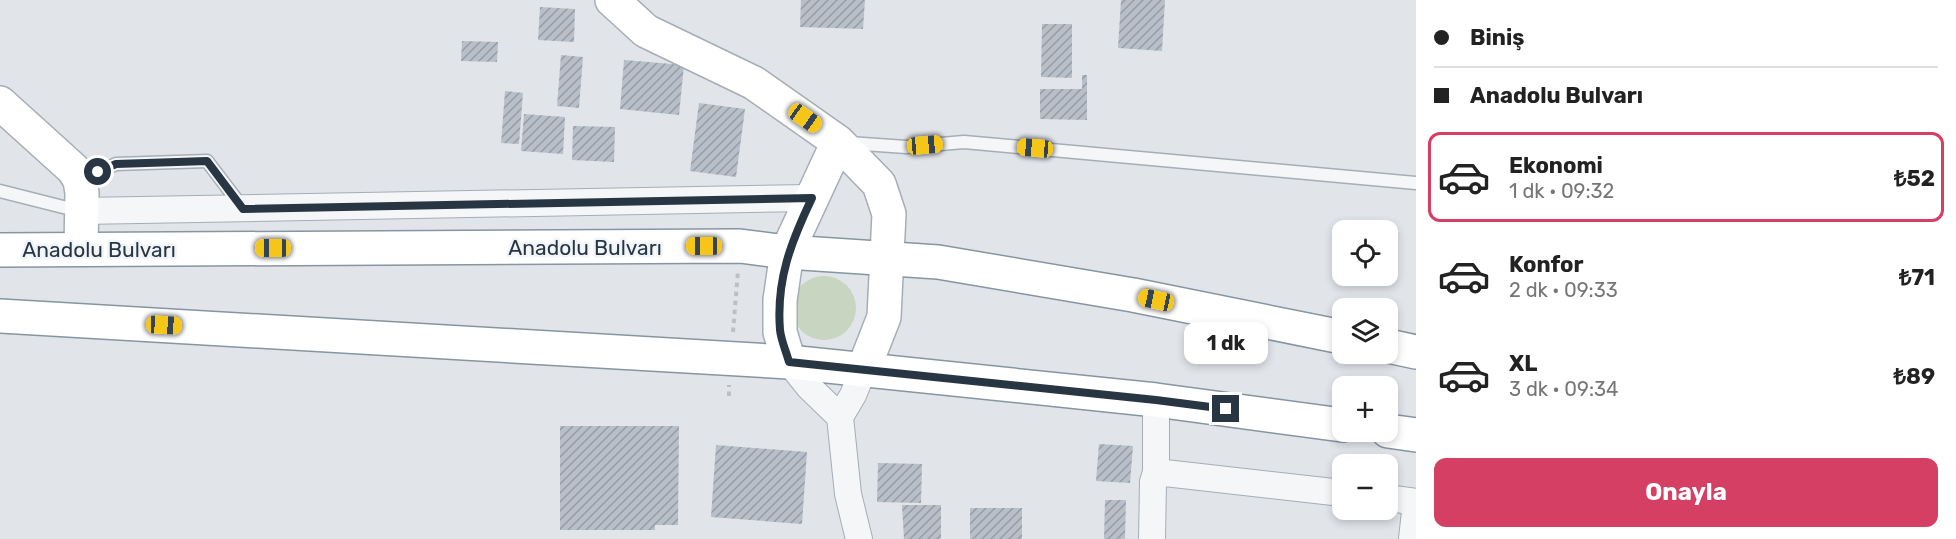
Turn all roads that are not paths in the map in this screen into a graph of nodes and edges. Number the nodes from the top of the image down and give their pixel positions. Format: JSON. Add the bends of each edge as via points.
{"nodes":[{"id":1,"x":612,"y":0,"type":"edge"},
{"id":2,"x":0,"y":103,"type":"edge"},
{"id":3,"x":838,"y":142,"type":"junction"},
{"id":4,"x":1416,"y":183,"type":"edge"},
{"id":5,"x":0,"y":191,"type":"edge"},
{"id":6,"x":80,"y":196,"type":"junction"},
{"id":7,"x":812,"y":198,"type":"junction"},
{"id":8,"x":243,"y":209,"type":"junction"},
{"id":9,"x":81,"y":249,"type":"junction"},
{"id":10,"x":0,"y":250,"type":"edge"},
{"id":11,"x":787,"y":252,"type":"junction"},
{"id":12,"x":888,"y":259,"type":"junction"},
{"id":13,"x":0,"y":316,"type":"edge"},
{"id":14,"x":1332,"y":335,"type":"edge"},
{"id":15,"x":1398,"y":348,"type":"edge"},
{"id":16,"x":1416,"y":352,"type":"edge"},
{"id":17,"x":789,"y":362,"type":"junction"},
{"id":18,"x":864,"y":368,"type":"junction"},
{"id":19,"x":1156,"y":400,"type":"junction"},
{"id":20,"x":840,"y":417,"type":"junction"},
{"id":21,"x":1332,"y":424,"type":"edge"},
{"id":22,"x":1398,"y":432,"type":"edge"},
{"id":23,"x":1416,"y":435,"type":"edge"},
{"id":24,"x":1156,"y":472,"type":"junction"},
{"id":25,"x":1332,"y":492,"type":"edge"},
{"id":26,"x":1398,"y":499,"type":"edge"},
{"id":27,"x":1416,"y":502,"type":"edge"},
{"id":28,"x":859,"y":539,"type":"edge"},
{"id":29,"x":1152,"y":539,"type":"edge"},
{"id":30,"x":1412,"y":539,"type":"edge"}],
"edges":[{"from":1,"to":3,"type":"main road","via":[[646,31],[754,83]]},
{"from":2,"to":6,"type":"main road","via":[[73,169]]},
{"from":3,"to":4,"type":"lane","via":[[906,147],[964,142]]},
{"from":3,"to":7,"type":"main road"},
{"from":3,"to":12,"type":"main road","via":[[879,184],[889,214]]},
{"from":5,"to":6,"type":"lane"},
{"from":6,"to":8,"type":"street"},
{"from":6,"to":8,"type":"lane","via":[[116,164],[207,161]]},
{"from":6,"to":9,"type":"main road"},
{"from":7,"to":8,"type":"street"},
{"from":7,"to":11,"type":"main road"},
{"from":9,"to":10,"type":"main road","name":"Anadolu Bulvarı"},
{"from":9,"to":11,"type":"main road","name":"Anadolu Bulvarı","via":[[740,246]]},
{"from":11,"to":12,"type":"main road","name":"Anadolu Bulvarı"},
{"from":11,"to":17,"type":"main road","via":[[780,332]]},
{"from":12,"to":14,"type":"main road","name":"Anadolu Bulvarı","via":[[938,262],[1133,295]]},
{"from":12,"to":18,"type":"main road","via":[[884,317]]},
{"from":13,"to":17,"type":"main road"},
{"from":15,"to":16,"type":"main road"},
{"from":17,"to":18,"type":"main road"},
{"from":17,"to":20,"type":"street"},
{"from":18,"to":19,"type":"main road"},
{"from":18,"to":20,"type":"street"},
{"from":19,"to":21,"type":"main road"},
{"from":19,"to":24,"type":"street"},
{"from":20,"to":28,"type":"street"},
{"from":22,"to":23,"type":"main road"},
{"from":24,"to":25,"type":"street"},
{"from":24,"to":29,"type":"street"},
{"from":26,"to":27,"type":"street"},
{"from":27,"to":30,"type":"street"}]}
